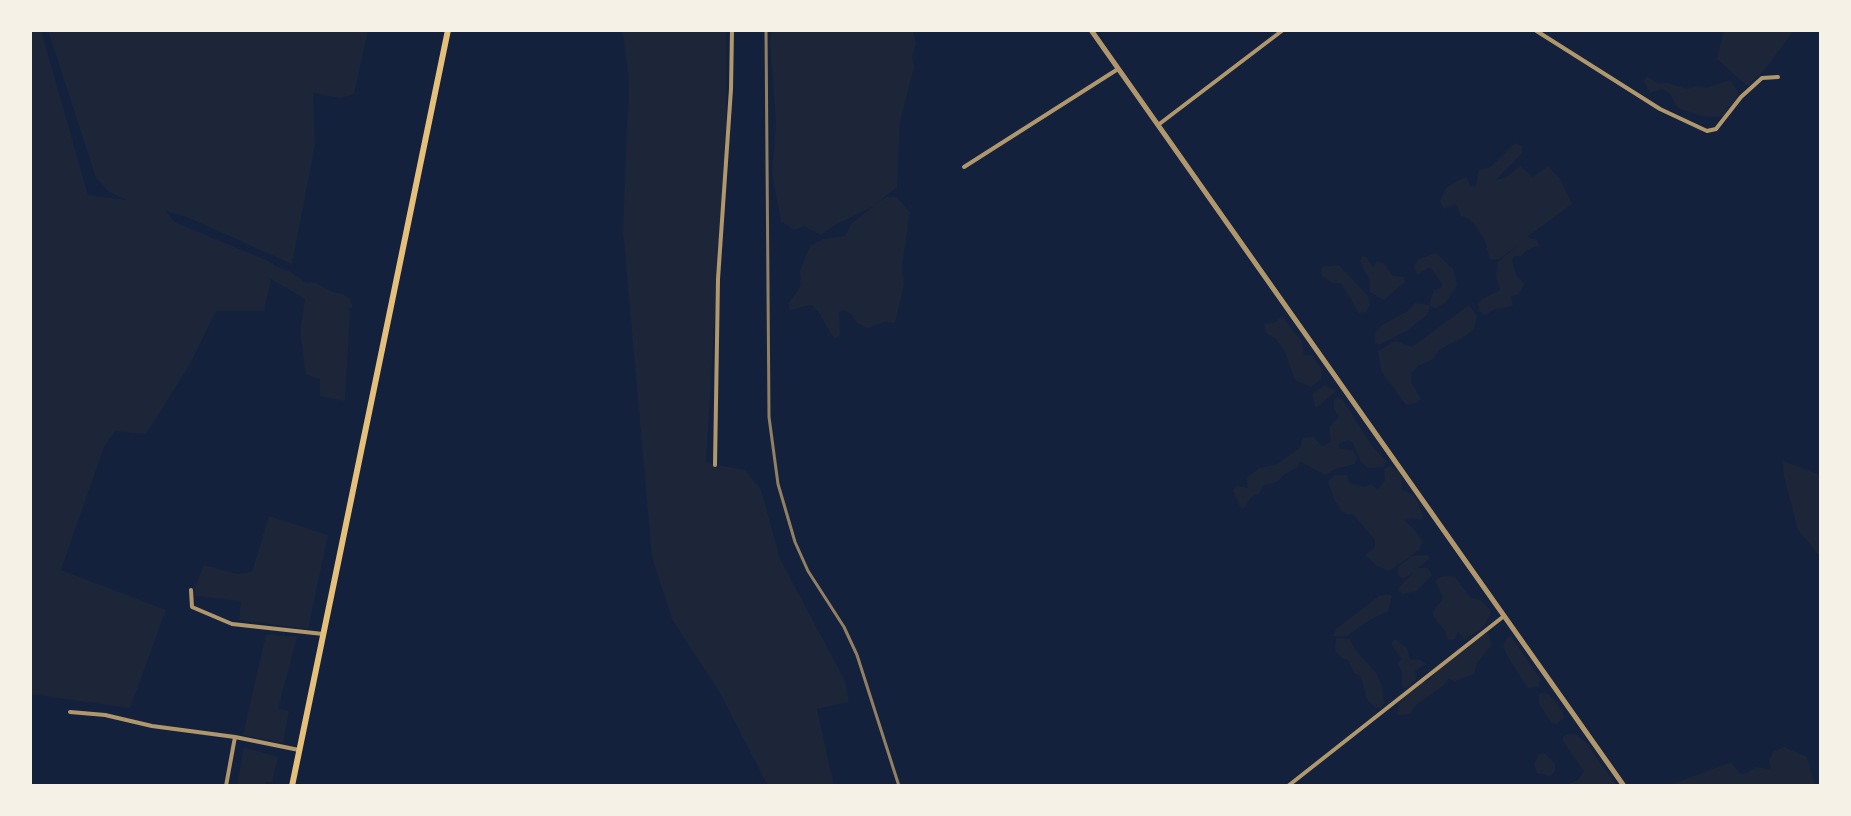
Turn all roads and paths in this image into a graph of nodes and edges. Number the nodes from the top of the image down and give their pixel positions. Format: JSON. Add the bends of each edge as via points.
{"nodes":[{"id":1,"x":448,"y":30,"type":"edge"},
{"id":2,"x":732,"y":30,"type":"edge"},
{"id":3,"x":1091,"y":30,"type":"edge"},
{"id":4,"x":1283,"y":30,"type":"edge"},
{"id":5,"x":1535,"y":30,"type":"edge"},
{"id":6,"x":1118,"y":69,"type":"junction"},
{"id":7,"x":1778,"y":77,"type":"dead end"},
{"id":8,"x":1158,"y":125,"type":"junction"},
{"id":9,"x":964,"y":167,"type":"dead end"},
{"id":10,"x":715,"y":465,"type":"dead end"},
{"id":11,"x":191,"y":590,"type":"dead end"},
{"id":12,"x":1504,"y":616,"type":"junction"},
{"id":13,"x":323,"y":634,"type":"junction"},
{"id":14,"x":70,"y":712,"type":"dead end"},
{"id":15,"x":235,"y":737,"type":"junction"},
{"id":16,"x":299,"y":750,"type":"junction"},
{"id":17,"x":226,"y":786,"type":"edge"},
{"id":18,"x":292,"y":786,"type":"edge"},
{"id":19,"x":1288,"y":786,"type":"edge"},
{"id":20,"x":1624,"y":786,"type":"edge"}],
"edges":[{"from":1,"to":13,"type":"main road"},
{"from":2,"to":10,"type":"street","via":[[718,279]]},
{"from":3,"to":6,"type":"street"},
{"from":4,"to":8,"type":"street"},
{"from":5,"to":7,"type":"street","via":[[1660,109],[1707,131],[1716,129],[1762,78]]},
{"from":6,"to":8,"type":"street"},
{"from":6,"to":9,"type":"street"},
{"from":8,"to":12,"type":"street"},
{"from":11,"to":13,"type":"street","via":[[192,607],[232,624]]},
{"from":12,"to":19,"type":"street"},
{"from":12,"to":20,"type":"street"},
{"from":13,"to":16,"type":"main road"},
{"from":14,"to":15,"type":"street"},
{"from":15,"to":16,"type":"street"},
{"from":15,"to":17,"type":"street"},
{"from":16,"to":18,"type":"main road"}]}
